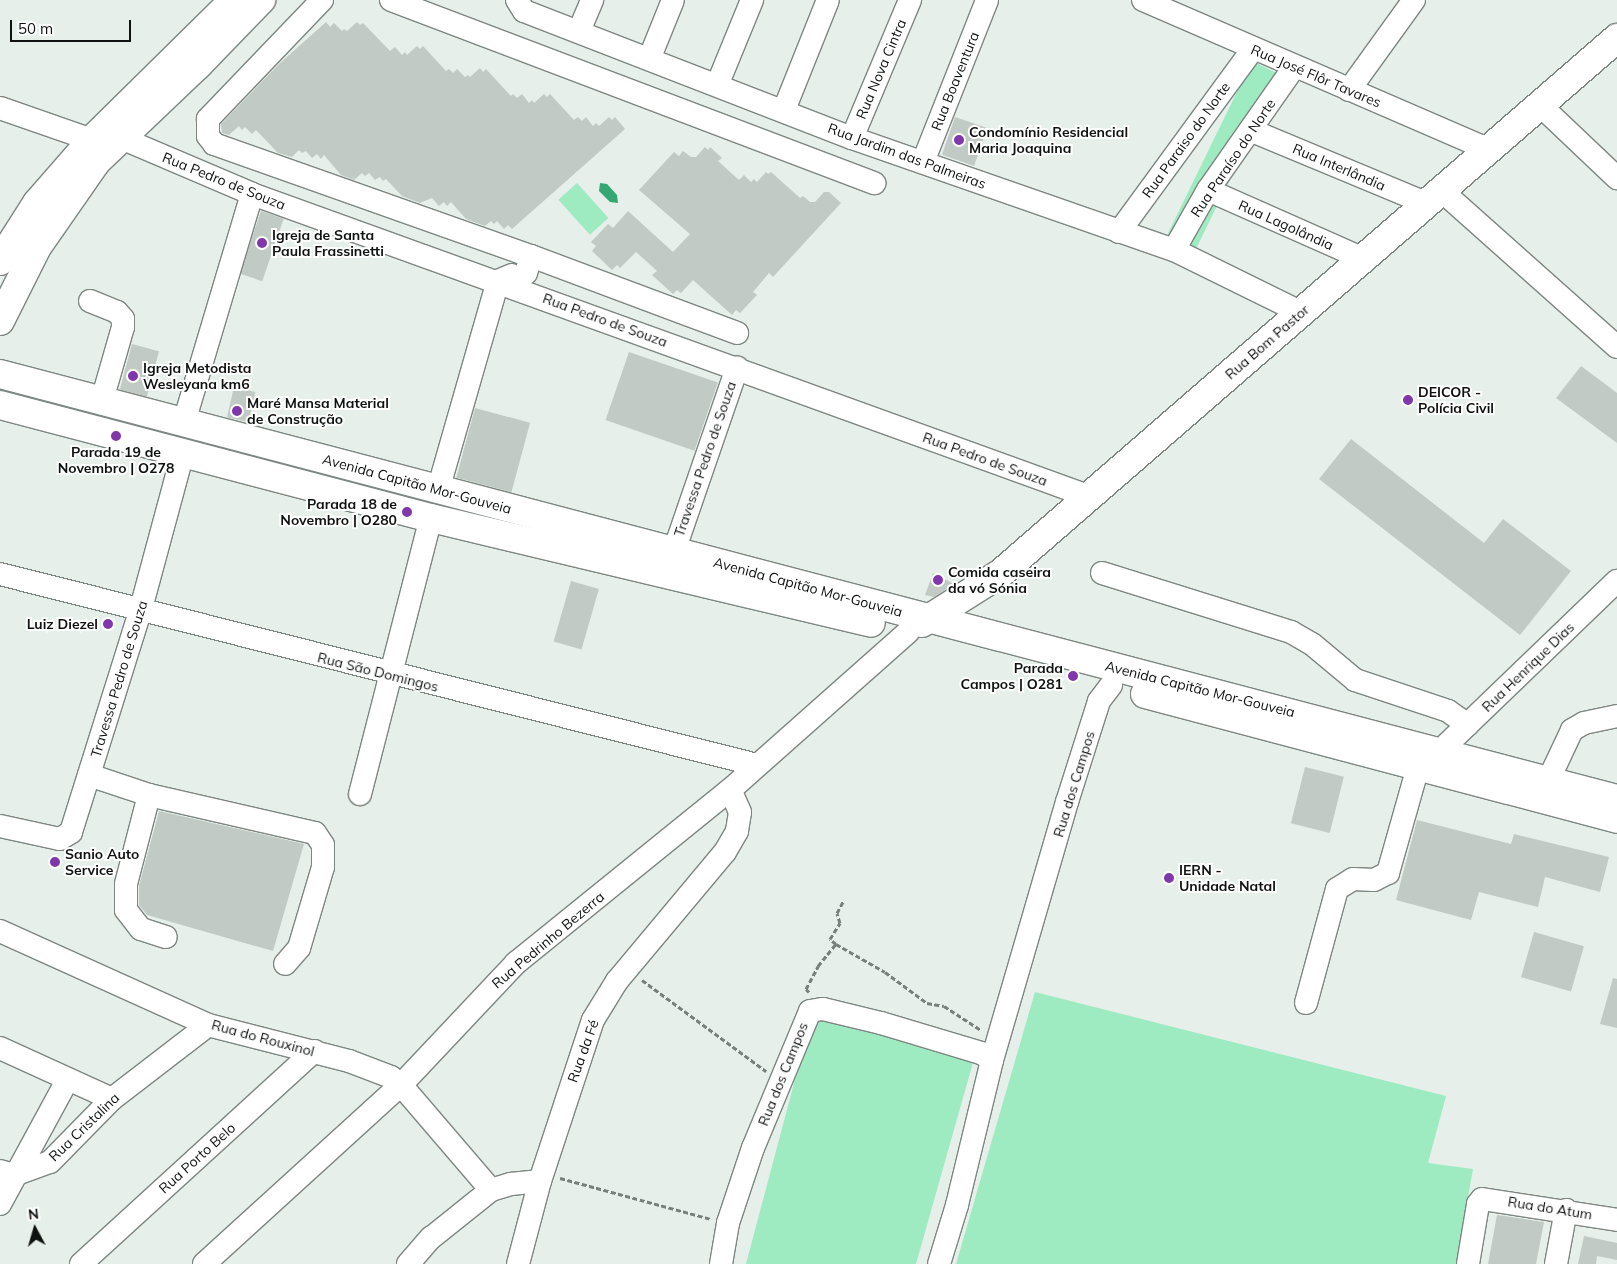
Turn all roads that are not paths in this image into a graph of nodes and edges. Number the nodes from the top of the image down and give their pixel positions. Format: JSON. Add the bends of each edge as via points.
{"nodes":[{"id":1,"x":234,"y":0,"type":"edge"},
{"id":2,"x":261,"y":0,"type":"edge"},
{"id":3,"x":322,"y":0,"type":"edge"},
{"id":4,"x":392,"y":0,"type":"edge"},
{"id":5,"x":516,"y":0,"type":"edge"},
{"id":6,"x":592,"y":0,"type":"edge"},
{"id":7,"x":673,"y":0,"type":"edge"},
{"id":8,"x":752,"y":0,"type":"edge"},
{"id":9,"x":828,"y":0,"type":"edge"},
{"id":10,"x":910,"y":0,"type":"edge"},
{"id":11,"x":987,"y":0,"type":"edge"},
{"id":12,"x":1143,"y":0,"type":"edge"},
{"id":13,"x":1414,"y":0,"type":"edge"},
{"id":14,"x":580,"y":31,"type":"junction"},
{"id":15,"x":1617,"y":38,"type":"edge"},
{"id":16,"x":1253,"y":49,"type":"junction"},
{"id":17,"x":650,"y":57,"type":"junction"},
{"id":18,"x":1294,"y":67,"type":"junction"},
{"id":19,"x":718,"y":83,"type":"junction"},
{"id":20,"x":1349,"y":90,"type":"junction"},
{"id":21,"x":1541,"y":106,"type":"junction"},
{"id":22,"x":0,"y":108,"type":"edge"},
{"id":23,"x":784,"y":110,"type":"junction"},
{"id":24,"x":1250,"y":130,"type":"junction"},
{"id":25,"x":121,"y":138,"type":"junction"},
{"id":26,"x":852,"y":138,"type":"junction"},
{"id":27,"x":92,"y":140,"type":"junction"},
{"id":28,"x":1490,"y":150,"type":"junction"},
{"id":29,"x":923,"y":162,"type":"junction"},
{"id":30,"x":1617,"y":178,"type":"edge"},
{"id":31,"x":874,"y":183,"type":"dead end"},
{"id":32,"x":1208,"y":190,"type":"junction"},
{"id":33,"x":252,"y":194,"type":"junction"},
{"id":34,"x":1436,"y":198,"type":"junction"},
{"id":35,"x":1119,"y":232,"type":"junction"},
{"id":36,"x":1174,"y":250,"type":"junction"},
{"id":37,"x":1,"y":258,"type":"edge"},
{"id":38,"x":1364,"y":259,"type":"junction"},
{"id":39,"x":529,"y":264,"type":"junction"},
{"id":40,"x":498,"y":281,"type":"junction"},
{"id":41,"x":90,"y":301,"type":"dead end"},
{"id":42,"x":555,"y":301,"type":"junction"},
{"id":43,"x":1300,"y":312,"type":"junction"},
{"id":44,"x":0,"y":321,"type":"edge"},
{"id":45,"x":737,"y":333,"type":"dead end"},
{"id":46,"x":1617,"y":347,"type":"edge"},
{"id":47,"x":737,"y":368,"type":"junction"},
{"id":48,"x":0,"y":374,"type":"edge"},
{"id":49,"x":102,"y":400,"type":"junction"},
{"id":50,"x":0,"y":405,"type":"edge"},
{"id":51,"x":184,"y":422,"type":"junction"},
{"id":52,"x":183,"y":453,"type":"junction"},
{"id":53,"x":438,"y":490,"type":"junction"},
{"id":54,"x":1091,"y":497,"type":"junction"},
{"id":55,"x":431,"y":518,"type":"junction"},
{"id":56,"x":674,"y":551,"type":"junction"},
{"id":57,"x":1102,"y":573,"type":"dead end"},
{"id":58,"x":0,"y":574,"type":"edge"},
{"id":59,"x":1617,"y":581,"type":"edge"},
{"id":60,"x":140,"y":612,"type":"junction"},
{"id":61,"x":919,"y":626,"type":"junction"},
{"id":62,"x":390,"y":675,"type":"junction"},
{"id":63,"x":1111,"y":684,"type":"junction"},
{"id":64,"x":1617,"y":716,"type":"edge"},
{"id":65,"x":1301,"y":725,"type":"junction"},
{"id":66,"x":1468,"y":725,"type":"junction"},
{"id":67,"x":1428,"y":759,"type":"junction"},
{"id":68,"x":757,"y":766,"type":"junction"},
{"id":69,"x":89,"y":775,"type":"junction"},
{"id":70,"x":1548,"y":781,"type":"junction"},
{"id":71,"x":730,"y":790,"type":"junction"},
{"id":72,"x":360,"y":794,"type":"dead end"},
{"id":73,"x":149,"y":795,"type":"junction"},
{"id":74,"x":1617,"y":799,"type":"edge"},
{"id":75,"x":1617,"y":820,"type":"edge"},
{"id":76,"x":0,"y":826,"type":"edge"},
{"id":77,"x":0,"y":931,"type":"edge"},
{"id":78,"x":166,"y":937,"type":"dead end"},
{"id":79,"x":285,"y":964,"type":"dead end"},
{"id":80,"x":1306,"y":1003,"type":"dead end"},
{"id":81,"x":208,"y":1025,"type":"junction"},
{"id":82,"x":0,"y":1048,"type":"edge"},
{"id":83,"x":314,"y":1051,"type":"junction"},
{"id":84,"x":987,"y":1056,"type":"junction"},
{"id":85,"x":68,"y":1078,"type":"junction"},
{"id":86,"x":401,"y":1085,"type":"junction"},
{"id":87,"x":112,"y":1099,"type":"junction"},
{"id":88,"x":7,"y":1173,"type":"edge"},
{"id":89,"x":541,"y":1177,"type":"junction"},
{"id":90,"x":491,"y":1190,"type":"junction"},
{"id":91,"x":0,"y":1204,"type":"edge"},
{"id":92,"x":1566,"y":1210,"type":"junction"},
{"id":93,"x":1617,"y":1220,"type":"edge"},
{"id":94,"x":81,"y":1264,"type":"edge"},
{"id":95,"x":204,"y":1264,"type":"edge"},
{"id":96,"x":408,"y":1264,"type":"edge"},
{"id":97,"x":518,"y":1264,"type":"edge"},
{"id":98,"x":721,"y":1264,"type":"edge"},
{"id":99,"x":939,"y":1264,"type":"edge"},
{"id":100,"x":1468,"y":1264,"type":"edge"},
{"id":101,"x":1556,"y":1264,"type":"edge"}],
"edges":[{"from":1,"to":27,"type":"main road"},
{"from":2,"to":25,"type":"main road"},
{"from":3,"to":39,"type":"street","via":[[208,119],[208,136],[214,144]]},
{"from":4,"to":31,"type":"street"},
{"from":5,"to":14,"type":"street","name":"Rua Jardim das Palmeiras","via":[[524,10]]},
{"from":6,"to":14,"type":"street"},
{"from":7,"to":17,"type":"street"},
{"from":8,"to":19,"type":"street"},
{"from":9,"to":23,"type":"street"},
{"from":10,"to":26,"type":"street","name":"Rua Nova Cintra"},
{"from":11,"to":29,"type":"street","name":"Rua Boaventura"},
{"from":12,"to":16,"type":"street","name":"Rua José Flôr Tavares"},
{"from":13,"to":20,"type":"street"},
{"from":14,"to":17,"type":"street","name":"Rua Jardim das Palmeiras"},
{"from":15,"to":21,"type":"main road","name":"Rua Bom Pastor"},
{"from":16,"to":18,"type":"street","name":"Rua José Flôr Tavares"},
{"from":16,"to":35,"type":"street","name":"Rua Paraiso do Norte"},
{"from":17,"to":19,"type":"street","name":"Rua Jardim das Palmeiras"},
{"from":18,"to":20,"type":"street","name":"Rua José Flôr Tavares"},
{"from":18,"to":24,"type":"street","name":"Rua Paraíso do Norte"},
{"from":19,"to":23,"type":"street","name":"Rua Jardim das Palmeiras"},
{"from":20,"to":28,"type":"street","name":"Rua José Flôr Tavares"},
{"from":21,"to":28,"type":"main road","name":"Rua Bom Pastor"},
{"from":21,"to":30,"type":"street"},
{"from":22,"to":27,"type":"street"},
{"from":23,"to":26,"type":"street","name":"Rua Jardim das Palmeiras"},
{"from":24,"to":32,"type":"street","name":"Rua Paraíso do Norte"},
{"from":24,"to":34,"type":"street","name":"Rua Interlândia"},
{"from":25,"to":33,"type":"street","name":"Rua Pedro de Souza"},
{"from":25,"to":44,"type":"main road","via":[[96,162],[58,214]]},
{"from":26,"to":29,"type":"street","name":"Rua Jardim das Palmeiras"},
{"from":27,"to":37,"type":"main road","via":[[37,203]]},
{"from":28,"to":34,"type":"main road","name":"Rua Bom Pastor"},
{"from":29,"to":35,"type":"street","name":"Rua Jardim das Palmeiras"},
{"from":32,"to":36,"type":"street","name":"Rua Paraíso do Norte"},
{"from":32,"to":38,"type":"street","name":"Rua Lagolândia"},
{"from":33,"to":40,"type":"street","name":"Rua Pedro de Souza"},
{"from":33,"to":51,"type":"street"},
{"from":34,"to":38,"type":"main road","name":"Rua Bom Pastor"},
{"from":34,"to":46,"type":"street","name":"Rua Interlândia"},
{"from":35,"to":36,"type":"street","name":"Rua Jardim das Palmeiras"},
{"from":36,"to":43,"type":"street","name":"Rua Jardim das Palmeiras"},
{"from":38,"to":43,"type":"main road","name":"Rua Bom Pastor"},
{"from":39,"to":40,"type":"street"},
{"from":39,"to":42,"type":"street"},
{"from":39,"to":45,"type":"street"},
{"from":40,"to":42,"type":"street","name":"Rua Pedro de Souza"},
{"from":40,"to":53,"type":"street"},
{"from":41,"to":49,"type":"street","via":[[117,312],[124,327]]},
{"from":42,"to":47,"type":"street","name":"Rua Pedro de Souza"},
{"from":43,"to":54,"type":"main road","name":"Rua Bom Pastor"},
{"from":47,"to":54,"type":"street","name":"Rua Pedro de Souza"},
{"from":47,"to":56,"type":"street","name":"Travessa Pedro de Souza"},
{"from":48,"to":49,"type":"main road","name":"Avenida Capitão Mor-Gouveia"},
{"from":49,"to":51,"type":"main road","name":"Avenida Capitão Mor-Gouveia"},
{"from":50,"to":52,"type":"main road","name":"Avenida Capitão Mor-Gouveia"},
{"from":51,"to":53,"type":"main road","name":"Avenida Capitão Mor-Gouveia"},
{"from":52,"to":55,"type":"main road","name":"Avenida Capitão Mor-Gouveia"},
{"from":52,"to":60,"type":"street","name":"Travessa Pedro de Souza"},
{"from":53,"to":56,"type":"main road","name":"Avenida Capitão Mor-Gouveia"},
{"from":54,"to":61,"type":"main road","name":"Rua Bom Pastor","via":[[988,583]]},
{"from":55,"to":61,"type":"main road","name":"Avenida Capitão Mor-Gouveia"},
{"from":55,"to":62,"type":"street"},
{"from":56,"to":61,"type":"main road","name":"Avenida Capitão Mor-Gouveia"},
{"from":57,"to":66,"type":"street","via":[[1291,632],[1312,644],[1355,680],[1448,711]]},
{"from":58,"to":60,"type":"street","name":"Rua São Domingos"},
{"from":59,"to":66,"type":"street","name":"Rua Henrique Dias"},
{"from":60,"to":62,"type":"street","name":"Rua São Domingos"},
{"from":60,"to":69,"type":"street","name":"Travessa Pedro de Souza"},
{"from":61,"to":63,"type":"main road","name":"Avenida Capitão Mor-Gouveia"},
{"from":61,"to":65,"type":"main road","name":"Avenida Capitão Mor-Gouveia"},
{"from":61,"to":68,"type":"street","name":"Rua Pedrinho Bezerra"},
{"from":62,"to":68,"type":"street","name":"Rua São Domingos"},
{"from":62,"to":72,"type":"street"},
{"from":63,"to":65,"type":"main road","name":"Avenida Capitão Mor-Gouveia"},
{"from":63,"to":84,"type":"street","name":"Rua dos Campos","via":[[1099,701]]},
{"from":64,"to":70,"type":"street","via":[[1584,723],[1572,730]]},
{"from":65,"to":67,"type":"main road","name":"Avenida Capitão Mor-Gouveia"},
{"from":66,"to":67,"type":"street","name":"Rua Henrique Dias"},
{"from":67,"to":70,"type":"main road","name":"Avenida Capitão Mor-Gouveia"},
{"from":67,"to":75,"type":"main road","name":"Avenida Capitão Mor-Gouveia"},
{"from":67,"to":80,"type":"street","via":[[1388,873],[1374,880],[1353,879],[1338,889]]},
{"from":68,"to":71,"type":"street","name":"Rua Pedrinho Bezerra"},
{"from":69,"to":73,"type":"street"},
{"from":69,"to":76,"type":"street","name":"Travessa Pedro de Souza","via":[[72,828],[65,837]]},
{"from":70,"to":74,"type":"main road","name":"Avenida Capitão Mor-Gouveia"},
{"from":71,"to":86,"type":"street","name":"Rua Pedrinho Bezerra","via":[[516,963]]},
{"from":71,"to":89,"type":"street","name":"Rua da Fé","via":[[740,812],[731,841],[628,969],[593,1020]]},
{"from":73,"to":78,"type":"street","via":[[126,884],[126,910],[141,929]]},
{"from":73,"to":79,"type":"street","via":[[308,830],[319,837],[324,845],[323,867],[299,948]]},
{"from":77,"to":81,"type":"street","name":"Rua do Rouxinol"},
{"from":81,"to":83,"type":"street","name":"Rua do Rouxinol"},
{"from":81,"to":87,"type":"street","name":"Rua Cristalina"},
{"from":82,"to":85,"type":"street"},
{"from":83,"to":86,"type":"street","name":"Rua do Rouxinol","via":[[370,1068]]},
{"from":83,"to":94,"type":"street","name":"Rua Porto Belo"},
{"from":84,"to":98,"type":"street","name":"Rua dos Campos","via":[[823,1009],[810,1010],[779,1080],[728,1223]]},
{"from":84,"to":99,"type":"street","name":"Rua dos Campos","via":[[957,1205]]},
{"from":85,"to":87,"type":"street"},
{"from":85,"to":88,"type":"street"},
{"from":86,"to":90,"type":"street","name":"Rua do Rouxinol"},
{"from":86,"to":95,"type":"street","name":"Rua Pedrinho Bezerra"},
{"from":87,"to":88,"type":"street","name":"Rua Cristalina","via":[[50,1162]]},
{"from":88,"to":91,"type":"street"},
{"from":89,"to":90,"type":"street"},
{"from":89,"to":97,"type":"street","name":"Rua da Fé"},
{"from":90,"to":96,"type":"street","via":[[431,1238]]},
{"from":92,"to":93,"type":"street","name":"Rua do Atum"},
{"from":92,"to":100,"type":"street","name":"Rua do Atum","via":[[1482,1199],[1478,1204]]},
{"from":92,"to":101,"type":"street"}]}
